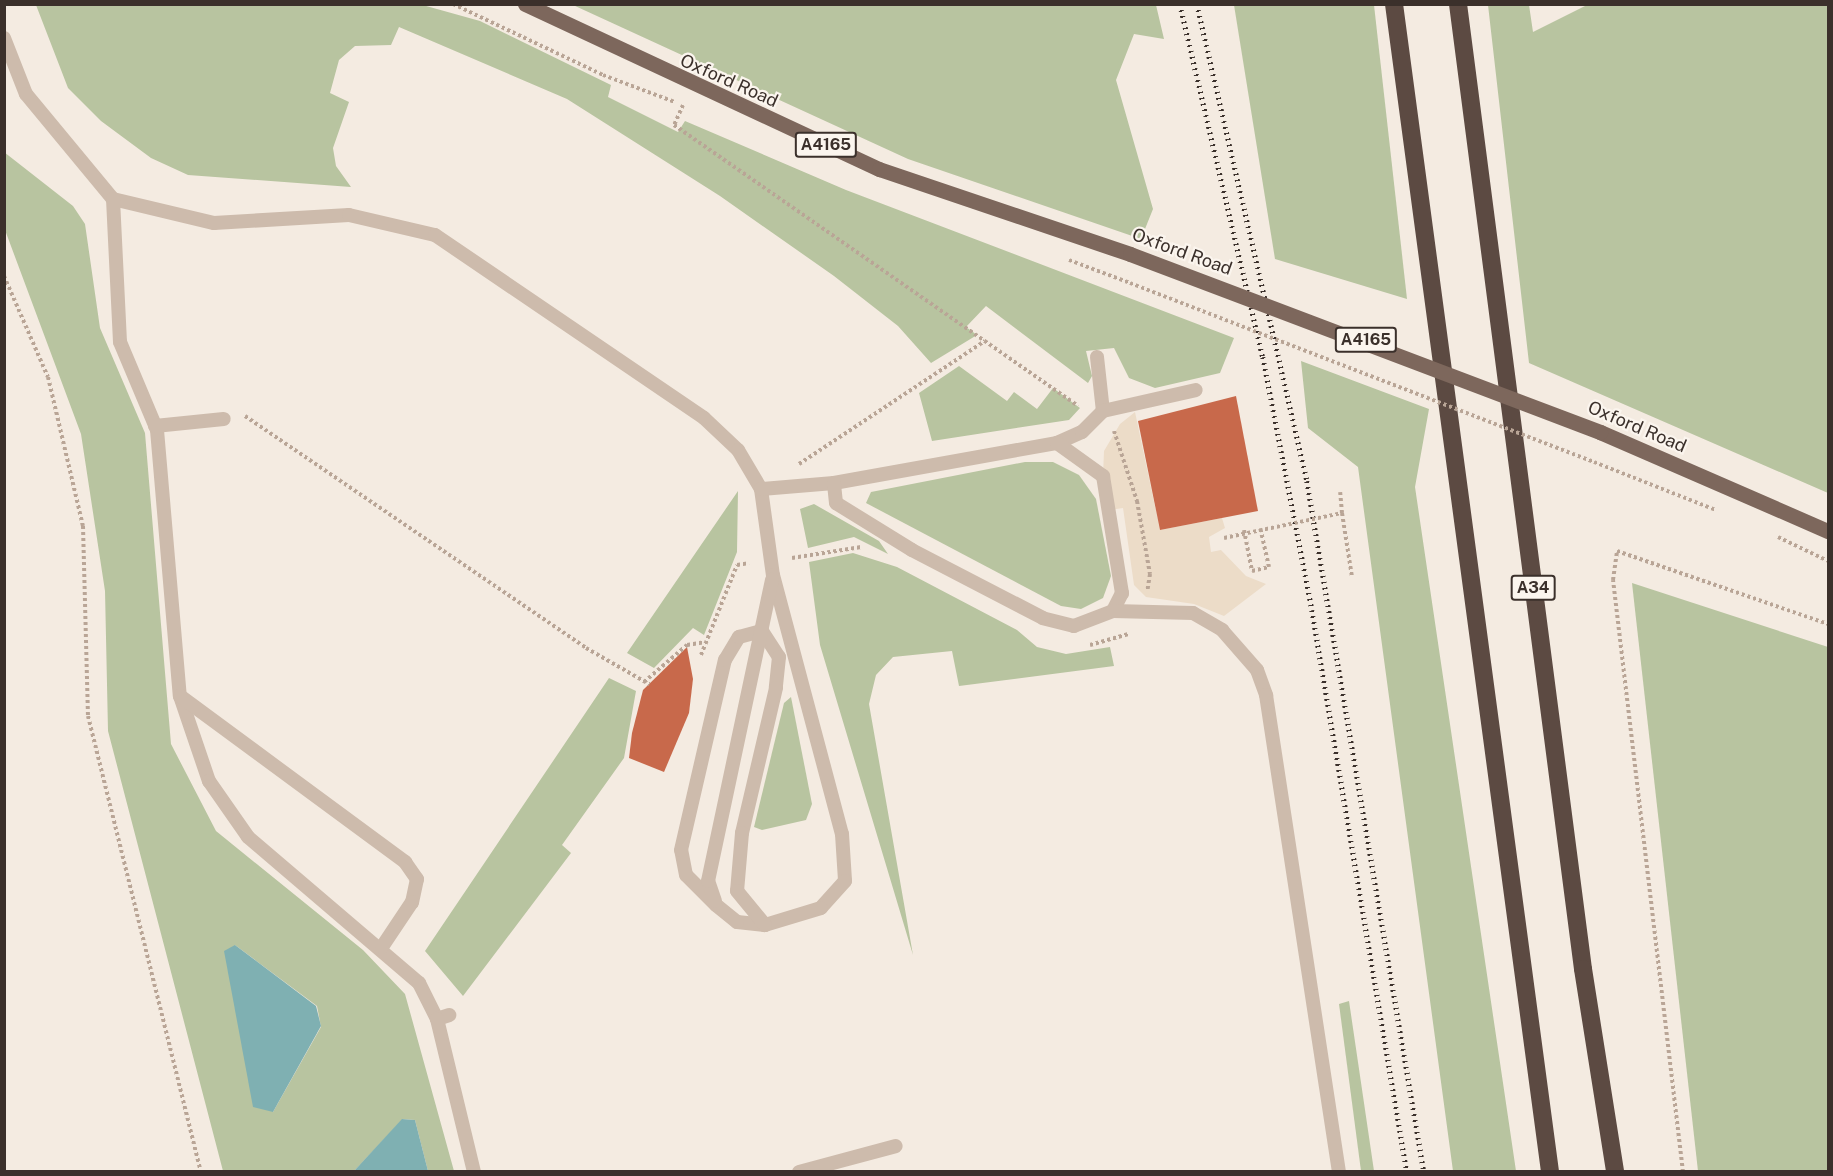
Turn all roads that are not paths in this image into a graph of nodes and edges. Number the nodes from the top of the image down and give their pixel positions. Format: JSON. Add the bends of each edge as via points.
{"nodes":[{"id":1,"x":525,"y":4,"type":"edge"},
{"id":2,"x":1394,"y":4,"type":"edge"},
{"id":3,"x":1458,"y":4,"type":"edge"},
{"id":4,"x":4,"y":39,"type":"edge"},
{"id":5,"x":113,"y":199,"type":"junction"},
{"id":6,"x":1097,"y":357,"type":"dead end"},
{"id":7,"x":1197,"y":390,"type":"dead end"},
{"id":8,"x":1103,"y":411,"type":"junction"},
{"id":9,"x":224,"y":419,"type":"dead end"},
{"id":10,"x":155,"y":426,"type":"junction"},
{"id":11,"x":1057,"y":443,"type":"junction"},
{"id":12,"x":834,"y":483,"type":"junction"},
{"id":13,"x":761,"y":489,"type":"junction"},
{"id":14,"x":1828,"y":531,"type":"edge"},
{"id":15,"x":773,"y":575,"type":"junction"},
{"id":16,"x":1113,"y":611,"type":"junction"},
{"id":17,"x":762,"y":631,"type":"junction"},
{"id":18,"x":180,"y":696,"type":"junction"},
{"id":19,"x":716,"y":905,"type":"junction"},
{"id":20,"x":765,"y":925,"type":"junction"},
{"id":21,"x":382,"y":947,"type":"junction"},
{"id":22,"x":896,"y":1146,"type":"dead end"},
{"id":23,"x":474,"y":1172,"type":"edge"},
{"id":24,"x":799,"y":1172,"type":"edge"},
{"id":25,"x":1339,"y":1172,"type":"edge"},
{"id":26,"x":1550,"y":1172,"type":"edge"},
{"id":27,"x":1615,"y":1172,"type":"edge"}],
"edges":[{"from":1,"to":14,"type":"main road","name":"Oxford Road","number":"A4165","bridge":true,"via":[[879,169],[1130,254],[1600,432]]},
{"from":2,"to":26,"type":"highway"},
{"from":3,"to":27,"type":"highway","number":"A34","via":[[1583,969]]},
{"from":4,"to":5,"type":"lane","via":[[26,94]]},
{"from":5,"to":10,"type":"lane","via":[[120,342]]},
{"from":5,"to":13,"type":"lane","via":[[214,222],[349,215],[435,235],[704,418],[738,450]]},
{"from":6,"to":8,"type":"lane"},
{"from":7,"to":8,"type":"lane"},
{"from":8,"to":11,"type":"lane","via":[[1082,432]]},
{"from":9,"to":10,"type":"lane"},
{"from":10,"to":18,"type":"lane"},
{"from":11,"to":12,"type":"lane"},
{"from":11,"to":16,"type":"lane","via":[[1103,476],[1121,564],[1122,593]]},
{"from":12,"to":13,"type":"lane"},
{"from":12,"to":16,"type":"lane","via":[[836,503],[912,550],[1043,618],[1074,626]]},
{"from":13,"to":15,"type":"lane"},
{"from":15,"to":17,"type":"lane"},
{"from":15,"to":20,"type":"lane","via":[[842,834],[845,881],[821,908]]},
{"from":16,"to":25,"type":"lane","via":[[1192,614],[1222,630],[1257,670],[1266,695]]},
{"from":17,"to":19,"type":"lane","via":[[708,881]]},
{"from":17,"to":19,"type":"lane","via":[[739,637],[725,660],[681,850],[686,875]]},
{"from":17,"to":20,"type":"lane","via":[[778,657],[776,688],[742,832],[737,891]]},
{"from":18,"to":21,"type":"lane","via":[[209,781],[248,837]]},
{"from":18,"to":21,"type":"lane","via":[[405,862],[417,879],[412,902]]},
{"from":19,"to":20,"type":"lane","via":[[737,922]]},
{"from":21,"to":23,"type":"lane","via":[[419,983],[443,1017]]},
{"from":22,"to":24,"type":"lane"}]}
